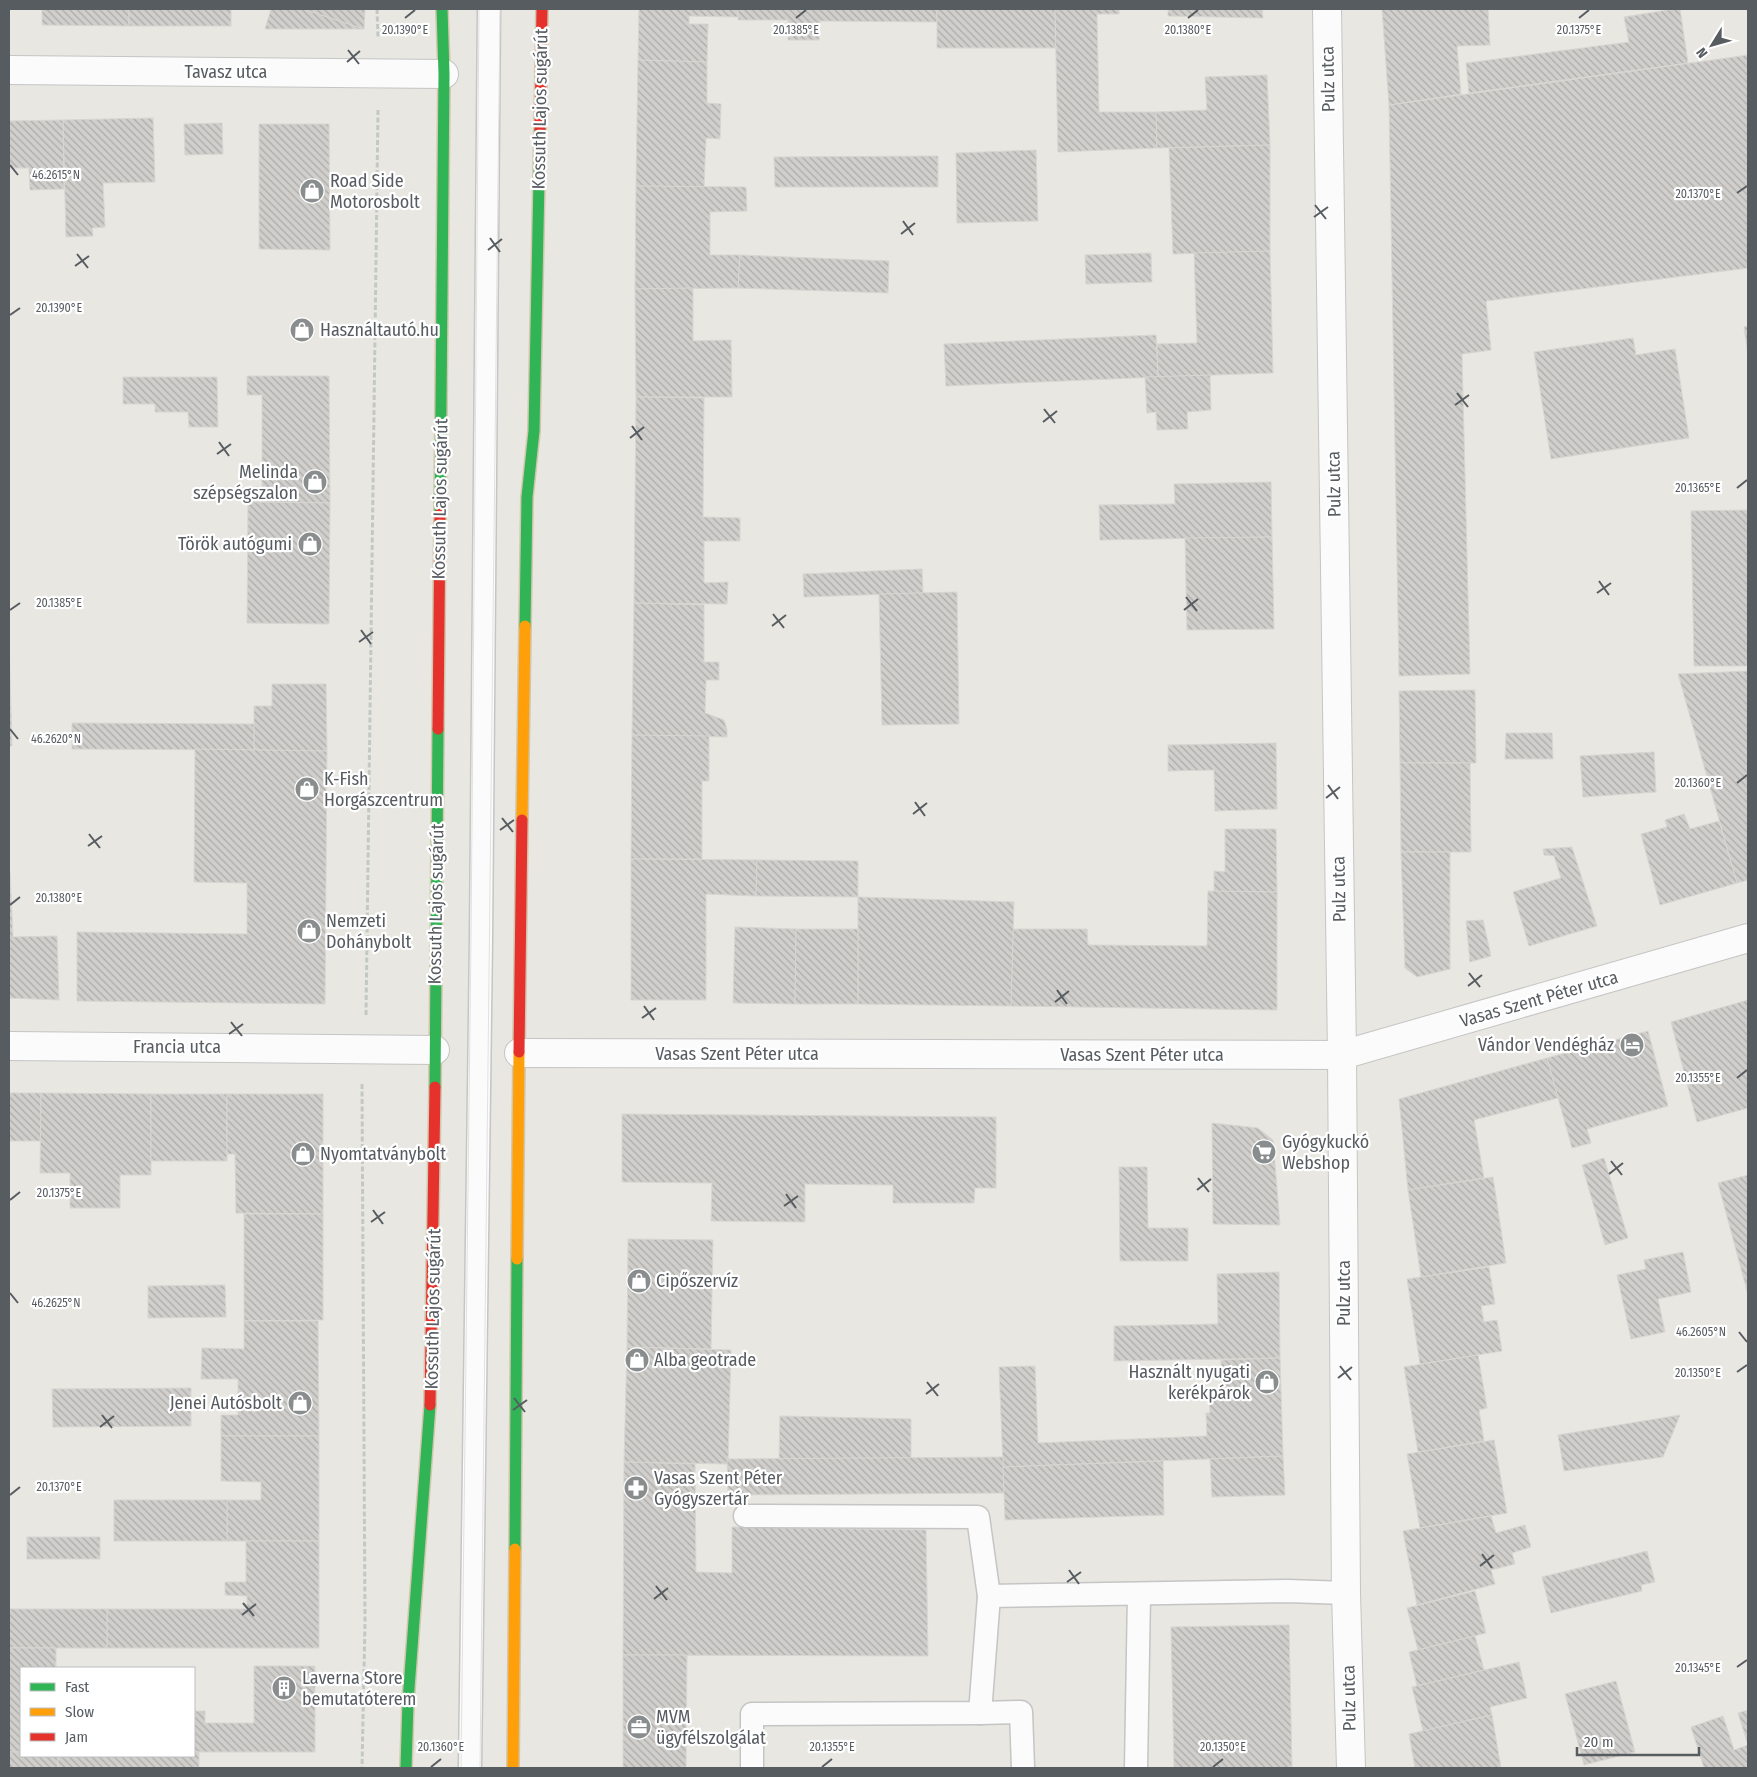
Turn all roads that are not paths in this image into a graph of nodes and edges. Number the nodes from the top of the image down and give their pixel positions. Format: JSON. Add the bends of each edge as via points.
{"nodes":[{"id":1,"x":442,"y":9,"type":"edge"},
{"id":2,"x":488,"y":9,"type":"edge"},
{"id":3,"x":542,"y":9,"type":"edge"},
{"id":4,"x":1327,"y":9,"type":"edge"},
{"id":5,"x":9,"y":70,"type":"edge"},
{"id":6,"x":444,"y":74,"type":"junction"},
{"id":7,"x":1748,"y":938,"type":"edge"},
{"id":8,"x":9,"y":1046,"type":"edge"},
{"id":9,"x":434,"y":1050,"type":"junction"},
{"id":10,"x":520,"y":1053,"type":"junction"},
{"id":11,"x":1342,"y":1055,"type":"junction"},
{"id":12,"x":745,"y":1516,"type":"dead end"},
{"id":13,"x":1346,"y":1593,"type":"junction"},
{"id":14,"x":1139,"y":1594,"type":"junction"},
{"id":15,"x":989,"y":1596,"type":"junction"},
{"id":16,"x":980,"y":1713,"type":"junction"},
{"id":17,"x":406,"y":1768,"type":"edge"},
{"id":18,"x":470,"y":1768,"type":"edge"},
{"id":19,"x":513,"y":1768,"type":"edge"},
{"id":20,"x":752,"y":1768,"type":"edge"},
{"id":21,"x":1022,"y":1768,"type":"edge"},
{"id":22,"x":1136,"y":1768,"type":"edge"},
{"id":23,"x":1350,"y":1768,"type":"edge"}],
"edges":[{"from":1,"to":6,"type":"main road","name":"Kossuth Lajos sugárút"},
{"from":2,"to":18,"type":"lane","via":[[481,939]]},
{"from":3,"to":10,"type":"main road","name":"Kossuth Lajos sugárút","via":[[534,431],[527,497]]},
{"from":4,"to":11,"type":"street","name":"Pulz utca"},
{"from":5,"to":6,"type":"street","name":"Tavasz utca"},
{"from":6,"to":9,"type":"main road","name":"Kossuth Lajos sugárút"},
{"from":7,"to":11,"type":"street","name":"Vasas Szent Péter utca"},
{"from":8,"to":9,"type":"street","name":"Francia utca"},
{"from":9,"to":17,"type":"main road","name":"Kossuth Lajos sugárút","via":[[430,1422],[408,1702]]},
{"from":10,"to":11,"type":"street","name":"Vasas Szent Péter utca"},
{"from":10,"to":19,"type":"main road","name":"Kossuth Lajos sugárút"},
{"from":11,"to":13,"type":"street","name":"Pulz utca"},
{"from":12,"to":15,"type":"lane","via":[[978,1517]]},
{"from":13,"to":14,"type":"lane"},
{"from":13,"to":23,"type":"street","name":"Pulz utca"},
{"from":14,"to":15,"type":"lane"},
{"from":14,"to":22,"type":"lane"},
{"from":15,"to":16,"type":"lane"},
{"from":16,"to":20,"type":"lane","via":[[752,1714]]},
{"from":16,"to":21,"type":"lane","via":[[1021,1712]]}]}
